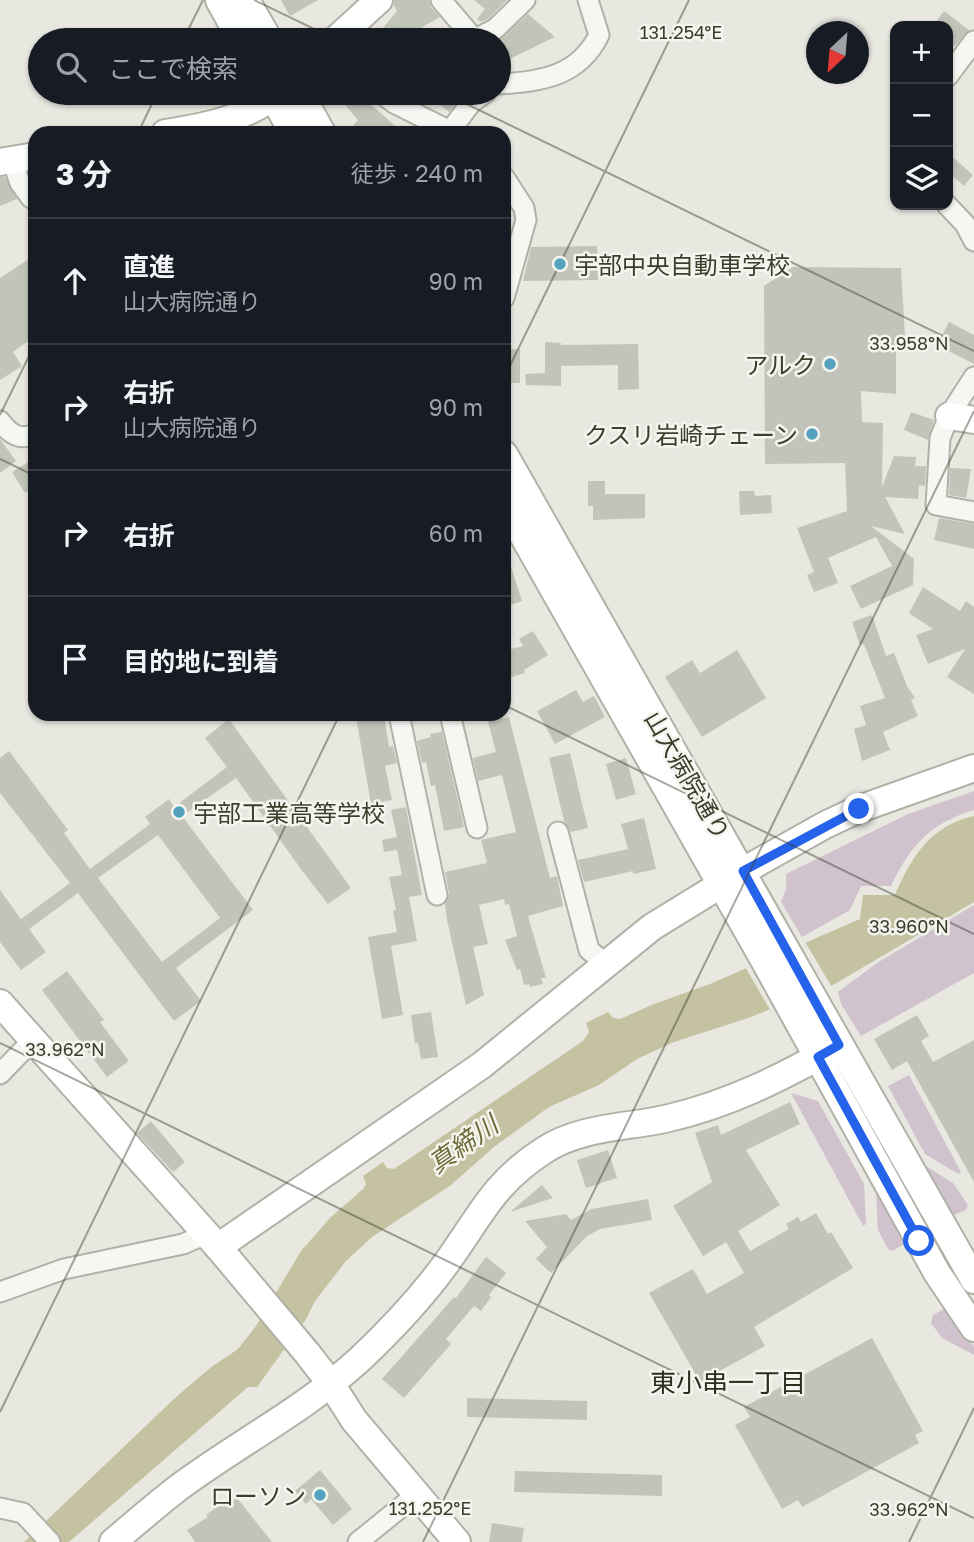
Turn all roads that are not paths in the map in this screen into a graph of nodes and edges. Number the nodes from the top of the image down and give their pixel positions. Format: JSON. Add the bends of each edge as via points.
{"nodes":[{"id":1,"x":219,"y":0,"type":"edge"},
{"id":2,"x":246,"y":0,"type":"edge"},
{"id":3,"x":379,"y":0,"type":"edge"},
{"id":4,"x":441,"y":0,"type":"edge"},
{"id":5,"x":525,"y":0,"type":"edge"},
{"id":6,"x":588,"y":0,"type":"edge"},
{"id":7,"x":234,"y":28,"type":"edge"},
{"id":8,"x":262,"y":28,"type":"edge"},
{"id":9,"x":348,"y":28,"type":"edge"},
{"id":10,"x":465,"y":28,"type":"edge"},
{"id":11,"x":496,"y":28,"type":"edge"},
{"id":12,"x":974,"y":41,"type":"edge"},
{"id":13,"x":953,"y":69,"type":"edge"},
{"id":14,"x":511,"y":82,"type":"edge"},
{"id":15,"x":258,"y":105,"type":"edge"},
{"id":16,"x":279,"y":105,"type":"edge"},
{"id":17,"x":307,"y":105,"type":"edge"},
{"id":18,"x":401,"y":105,"type":"edge"},
{"id":19,"x":469,"y":105,"type":"edge"},
{"id":20,"x":201,"y":126,"type":"edge"},
{"id":21,"x":290,"y":126,"type":"edge"},
{"id":22,"x":318,"y":126,"type":"edge"},
{"id":23,"x":436,"y":126,"type":"edge"},
{"id":24,"x":447,"y":126,"type":"edge"},
{"id":25,"x":16,"y":160,"type":"edge"},
{"id":26,"x":511,"y":188,"type":"edge"},
{"id":27,"x":28,"y":194,"type":"edge"},
{"id":28,"x":952,"y":210,"type":"edge"},
{"id":29,"x":974,"y":240,"type":"edge"},
{"id":30,"x":511,"y":273,"type":"edge"},
{"id":31,"x":974,"y":377,"type":"edge"},
{"id":32,"x":961,"y":418,"type":"edge"},
{"id":33,"x":0,"y":421,"type":"edge"},
{"id":34,"x":28,"y":438,"type":"edge"},
{"id":35,"x":511,"y":466,"type":"edge"},
{"id":36,"x":974,"y":512,"type":"edge"},
{"id":37,"x":511,"y":523,"type":"edge"},
{"id":38,"x":400,"y":721,"type":"edge"},
{"id":39,"x":452,"y":721,"type":"edge"},
{"id":40,"x":974,"y":768,"type":"edge"},
{"id":41,"x":477,"y":828,"type":"dead end"},
{"id":42,"x":558,"y":832,"type":"dead end"},
{"id":43,"x":743,"y":871,"type":"junction"},
{"id":44,"x":720,"y":884,"type":"junction"},
{"id":45,"x":437,"y":895,"type":"dead end"},
{"id":46,"x":772,"y":948,"type":"junction"},
{"id":47,"x":605,"y":963,"type":"junction"},
{"id":48,"x":0,"y":1003,"type":"edge"},
{"id":49,"x":33,"y":1041,"type":"junction"},
{"id":50,"x":828,"y":1051,"type":"junction"},
{"id":51,"x":0,"y":1074,"type":"edge"},
{"id":52,"x":212,"y":1240,"type":"junction"},
{"id":53,"x":974,"y":1280,"type":"edge"},
{"id":54,"x":0,"y":1292,"type":"edge"},
{"id":55,"x":974,"y":1328,"type":"edge"},
{"id":56,"x":331,"y":1384,"type":"junction"},
{"id":57,"x":416,"y":1495,"type":"junction"},
{"id":58,"x":0,"y":1508,"type":"edge"},
{"id":59,"x":114,"y":1541,"type":"edge"},
{"id":60,"x":50,"y":1542,"type":"edge"},
{"id":61,"x":358,"y":1542,"type":"edge"},
{"id":62,"x":457,"y":1542,"type":"edge"}],
"edges":[{"from":1,"to":7,"type":"street"},
{"from":2,"to":8,"type":"street"},
{"from":3,"to":9,"type":"street"},
{"from":4,"to":10,"type":"street"},
{"from":5,"to":11,"type":"street"},
{"from":6,"to":14,"type":"street","via":[[599,35],[582,58],[558,76]]},
{"from":12,"to":13,"type":"street"},
{"from":15,"to":20,"type":"street","via":[[226,121]]},
{"from":16,"to":21,"type":"street"},
{"from":17,"to":22,"type":"street"},
{"from":18,"to":23,"type":"street"},
{"from":19,"to":24,"type":"street"},
{"from":25,"to":27,"type":"street","via":[[20,183]]},
{"from":26,"to":30,"type":"street","via":[[526,220]]},
{"from":28,"to":29,"type":"street"},
{"from":31,"to":32,"type":"street"},
{"from":32,"to":36,"type":"street","via":[[940,438],[936,505]]},
{"from":33,"to":34,"type":"street","via":[[9,433]]},
{"from":35,"to":43,"type":"street","name":"山大病院通り"},
{"from":37,"to":44,"type":"street","name":"山大病院通り"},
{"from":38,"to":45,"type":"street"},
{"from":39,"to":41,"type":"street"},
{"from":40,"to":43,"type":"street","via":[[859,809]]},
{"from":42,"to":47,"type":"street","via":[[589,950]]},
{"from":43,"to":44,"type":"street"},
{"from":43,"to":46,"type":"street","name":"山大病院通り"},
{"from":44,"to":46,"type":"street","name":"山大病院通り"},
{"from":44,"to":47,"type":"street"},
{"from":46,"to":50,"type":"street","name":"山大病院通り"},
{"from":47,"to":52,"type":"street","via":[[482,1065]]},
{"from":48,"to":49,"type":"street"},
{"from":49,"to":51,"type":"street"},
{"from":49,"to":52,"type":"street"},
{"from":50,"to":53,"type":"street","name":"山大病院通り"},
{"from":50,"to":55,"type":"street","name":"山大病院通り","via":[[937,1273]]},
{"from":50,"to":56,"type":"street","via":[[732,1100],[667,1119],[601,1128],[545,1150],[495,1190],[451,1257],[397,1323]]},
{"from":52,"to":54,"type":"street","via":[[64,1269]]},
{"from":52,"to":56,"type":"street"},
{"from":56,"to":57,"type":"street","via":[[354,1420]]},
{"from":56,"to":59,"type":"street","via":[[178,1488]]},
{"from":57,"to":61,"type":"street"},
{"from":57,"to":62,"type":"street"},
{"from":58,"to":60,"type":"street","via":[[23,1513]]}]}
